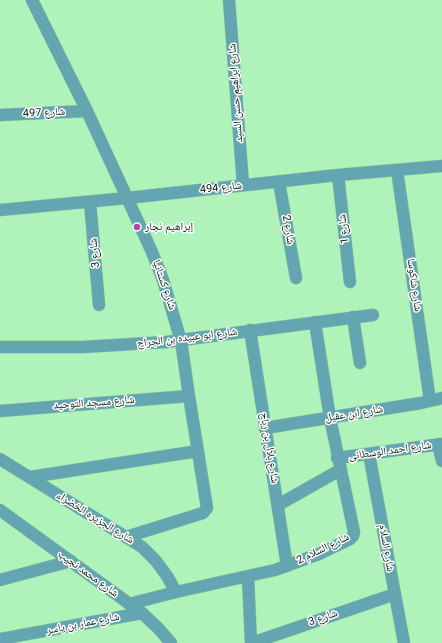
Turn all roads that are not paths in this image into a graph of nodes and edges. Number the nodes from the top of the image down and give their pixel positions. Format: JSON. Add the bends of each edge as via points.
{"nodes":[{"id":1,"x":32,"y":0,"type":"edge"},
{"id":2,"x":228,"y":0,"type":"edge"},
{"id":3,"x":87,"y":111,"type":"junction"},
{"id":4,"x":0,"y":115,"type":"edge"},
{"id":5,"x":442,"y":166,"type":"edge"},
{"id":6,"x":397,"y":170,"type":"junction"},
{"id":7,"x":338,"y":175,"type":"junction"},
{"id":8,"x":279,"y":182,"type":"junction"},
{"id":9,"x":243,"y":186,"type":"junction"},
{"id":10,"x":127,"y":198,"type":"junction"},
{"id":11,"x":90,"y":202,"type":"junction"},
{"id":12,"x":0,"y":210,"type":"edge"},
{"id":13,"x":296,"y":278,"type":"dead end"},
{"id":14,"x":350,"y":282,"type":"dead end"},
{"id":15,"x":99,"y":305,"type":"dead end"},
{"id":16,"x":373,"y":315,"type":"dead end"},
{"id":17,"x":353,"y":317,"type":"junction"},
{"id":18,"x":315,"y":322,"type":"junction"},
{"id":19,"x":250,"y":330,"type":"junction"},
{"id":20,"x":181,"y":341,"type":"junction"},
{"id":21,"x":0,"y":347,"type":"edge"},
{"id":22,"x":360,"y":363,"type":"dead end"},
{"id":23,"x":188,"y":396,"type":"junction"},
{"id":24,"x":442,"y":398,"type":"edge"},
{"id":25,"x":430,"y":401,"type":"junction"},
{"id":26,"x":0,"y":411,"type":"edge"},
{"id":27,"x":330,"y":418,"type":"junction"},
{"id":28,"x":265,"y":428,"type":"junction"},
{"id":29,"x":440,"y":444,"type":"edge"},
{"id":30,"x":198,"y":451,"type":"junction"},
{"id":31,"x":370,"y":454,"type":"junction"},
{"id":32,"x":337,"y":458,"type":"junction"},
{"id":33,"x":0,"y":459,"type":"edge"},
{"id":34,"x":442,"y":461,"type":"edge"},
{"id":35,"x":340,"y":470,"type":"junction"},
{"id":36,"x":30,"y":477,"type":"junction"},
{"id":37,"x":278,"y":505,"type":"junction"},
{"id":38,"x":2,"y":514,"type":"edge"},
{"id":39,"x":126,"y":537,"type":"junction"},
{"id":40,"x":71,"y":561,"type":"junction"},
{"id":41,"x":287,"y":566,"type":"junction"},
{"id":42,"x":248,"y":577,"type":"junction"},
{"id":43,"x":0,"y":580,"type":"edge"},
{"id":44,"x":176,"y":592,"type":"junction"},
{"id":45,"x":394,"y":594,"type":"junction"},
{"id":46,"x":129,"y":604,"type":"junction"},
{"id":47,"x":142,"y":613,"type":"junction"},
{"id":48,"x":0,"y":639,"type":"edge"},
{"id":49,"x":171,"y":643,"type":"edge"},
{"id":50,"x":252,"y":643,"type":"edge"},
{"id":51,"x":404,"y":643,"type":"edge"}],
"edges":[{"from":1,"to":3,"type":"street","name":"شارع كستانيا"},
{"from":2,"to":9,"type":"street","name":"شارع ابراهيم حسن السيد"},
{"from":3,"to":4,"type":"street","name":"شارع 497"},
{"from":3,"to":10,"type":"street","name":"شارع كستانيا"},
{"from":5,"to":6,"type":"street","name":"شارع 494"},
{"from":6,"to":7,"type":"street","name":"شارع 494"},
{"from":6,"to":25,"type":"street","name":"شارع شاكوسا"},
{"from":7,"to":8,"type":"street","name":"شارع 494"},
{"from":7,"to":14,"type":"street","name":"شارع 1"},
{"from":8,"to":9,"type":"street","name":"شارع 494"},
{"from":8,"to":13,"type":"street","name":"شارع 2"},
{"from":9,"to":10,"type":"street","name":"شارع 494"},
{"from":10,"to":11,"type":"street","name":"شارع 494"},
{"from":10,"to":20,"type":"street","name":"شارع كستانيا","via":[[163,280]]},
{"from":11,"to":12,"type":"street","name":"شارع 494"},
{"from":11,"to":15,"type":"street","name":"شارع 3"},
{"from":16,"to":17,"type":"street","name":"شارع ابو عبيده بن الجراح"},
{"from":17,"to":18,"type":"street","name":"شارع ابو عبيده بن الجراح"},
{"from":17,"to":22,"type":"street"},
{"from":18,"to":19,"type":"street","name":"شارع ابو عبيده بن الجراح"},
{"from":18,"to":27,"type":"street","name":"شارع السلام 2"},
{"from":19,"to":20,"type":"street","name":"شارع ابو عبيده بن الجراح"},
{"from":19,"to":28,"type":"street","name":"شارع بلال بن رباح"},
{"from":20,"to":21,"type":"street","name":"شارع ابو عبيده بن الجراح","via":[[111,346]]},
{"from":20,"to":23,"type":"street","name":"شارع كستانيا"},
{"from":23,"to":26,"type":"street","name":"شارع مسجد التوحيد"},
{"from":23,"to":30,"type":"street","name":"شارع كستانيا"},
{"from":24,"to":25,"type":"street","name":"شارع ابن عقيل"},
{"from":25,"to":27,"type":"street","name":"شارع ابن عقيل"},
{"from":27,"to":28,"type":"street","name":"شارع ابن عقيل"},
{"from":27,"to":32,"type":"street","name":"شارع السلام 2"},
{"from":28,"to":37,"type":"street","name":"شارع بلال بن رباح"},
{"from":29,"to":31,"type":"street","name":"شارع احمد الوسطانى"},
{"from":29,"to":34,"type":"street"},
{"from":30,"to":36,"type":"street"},
{"from":30,"to":39,"type":"street","name":"شارع كستانيا","via":[[206,511]]},
{"from":31,"to":32,"type":"street","name":"شارع احمد الوسطانى"},
{"from":31,"to":45,"type":"street","name":"شارع السلام"},
{"from":32,"to":35,"type":"street","name":"شارع السلام 2"},
{"from":33,"to":36,"type":"street","name":"شارع الجزيره الخضراء"},
{"from":35,"to":37,"type":"street"},
{"from":35,"to":41,"type":"street","name":"شارع السلام 2","via":[[353,536],[319,554]]},
{"from":36,"to":39,"type":"street","name":"شارع الجزيره الخضراء"},
{"from":37,"to":41,"type":"street","name":"شارع بلال بن رباح"},
{"from":38,"to":40,"type":"street","name":"شارع محمد نجيب"},
{"from":39,"to":44,"type":"street","name":"شارع الجزيره الخضراء","via":[[142,547],[156,561]]},
{"from":40,"to":43,"type":"street"},
{"from":40,"to":46,"type":"street","name":"شارع محمد نجيب"},
{"from":41,"to":42,"type":"street","name":"شارع السلام 2"},
{"from":42,"to":44,"type":"street","name":"شارع السلام 2"},
{"from":42,"to":50,"type":"street"},
{"from":44,"to":46,"type":"street","name":"شارع السلام 2"},
{"from":45,"to":50,"type":"street","name":"شارع 3"},
{"from":45,"to":51,"type":"street","name":"شارع السلام"},
{"from":46,"to":47,"type":"street","name":"شارع محمد نجيب"},
{"from":47,"to":48,"type":"street","name":"شارع عمار بن ياسر"},
{"from":47,"to":49,"type":"street","name":"شارع محمد نجيب"}]}
